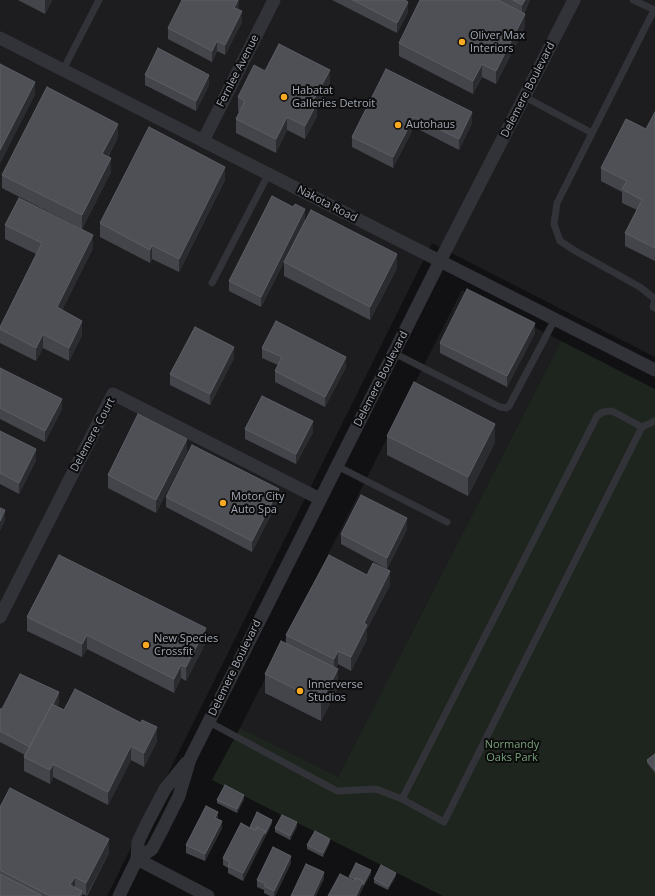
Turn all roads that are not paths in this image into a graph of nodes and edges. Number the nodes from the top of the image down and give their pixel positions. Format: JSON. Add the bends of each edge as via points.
{"nodes":[{"id":1,"x":99,"y":0,"type":"edge"},
{"id":2,"x":274,"y":0,"type":"edge"},
{"id":3,"x":574,"y":0,"type":"edge"},
{"id":4,"x":633,"y":0,"type":"edge"},
{"id":5,"x":654,"y":10,"type":"edge"},
{"id":6,"x":0,"y":38,"type":"edge"},
{"id":7,"x":63,"y":70,"type":"junction"},
{"id":8,"x":525,"y":97,"type":"junction"},
{"id":9,"x":592,"y":133,"type":"junction"},
{"id":10,"x":203,"y":141,"type":"junction"},
{"id":11,"x":268,"y":175,"type":"junction"},
{"id":12,"x":440,"y":261,"type":"junction"},
{"id":13,"x":212,"y":283,"type":"dead end"},
{"id":14,"x":655,"y":308,"type":"edge"},
{"id":15,"x":555,"y":319,"type":"junction"},
{"id":16,"x":394,"y":353,"type":"junction"},
{"id":17,"x":655,"y":370,"type":"edge"},
{"id":18,"x":655,"y":421,"type":"edge"},
{"id":19,"x":642,"y":427,"type":"junction"},
{"id":20,"x":337,"y":466,"type":"junction"},
{"id":21,"x":320,"y":499,"type":"junction"},
{"id":22,"x":447,"y":522,"type":"dead end"},
{"id":23,"x":0,"y":617,"type":"edge"},
{"id":24,"x":208,"y":722,"type":"junction"},
{"id":25,"x":402,"y":799,"type":"junction"},
{"id":26,"x":137,"y":859,"type":"junction"},
{"id":27,"x":119,"y":896,"type":"edge"},
{"id":28,"x":208,"y":896,"type":"edge"}],
"edges":[{"from":1,"to":7,"type":"lane"},
{"from":2,"to":10,"type":"street","name":"Fernlee Avenue"},
{"from":3,"to":8,"type":"street","name":"Delemere Boulevard"},
{"from":4,"to":5,"type":"lane"},
{"from":5,"to":9,"type":"lane"},
{"from":6,"to":7,"type":"street","name":"Nakota Road"},
{"from":7,"to":10,"type":"street","name":"Nakota Road"},
{"from":8,"to":9,"type":"lane"},
{"from":8,"to":12,"type":"street","name":"Delemere Boulevard"},
{"from":9,"to":14,"type":"lane","via":[[557,203],[554,224],[560,241],[640,286],[655,300]]},
{"from":10,"to":11,"type":"street","name":"Nakota Road"},
{"from":11,"to":12,"type":"street","name":"Nakota Road"},
{"from":11,"to":13,"type":"lane"},
{"from":12,"to":15,"type":"street","name":"Nakota Road"},
{"from":12,"to":16,"type":"street","name":"Delemere Boulevard"},
{"from":15,"to":16,"type":"lane","via":[[506,408]]},
{"from":15,"to":17,"type":"street","name":"Nakota Road"},
{"from":16,"to":20,"type":"street","name":"Delemere Boulevard"},
{"from":18,"to":19,"type":"lane"},
{"from":19,"to":25,"type":"lane","via":[[612,411],[597,416]]},
{"from":19,"to":25,"type":"lane","via":[[444,822]]},
{"from":20,"to":21,"type":"street","name":"Delemere Boulevard"},
{"from":20,"to":22,"type":"lane"},
{"from":21,"to":23,"type":"street","name":"Delemere Court","via":[[113,394]]},
{"from":21,"to":24,"type":"street","name":"Delemere Boulevard"},
{"from":24,"to":25,"type":"lane","via":[[337,791],[376,789]]},
{"from":24,"to":26,"type":"street","name":"Delemere Boulevard","via":[[190,759],[165,789],[138,842]]},
{"from":26,"to":27,"type":"street","name":"Delemere Boulevard"},
{"from":26,"to":28,"type":"street"}]}
